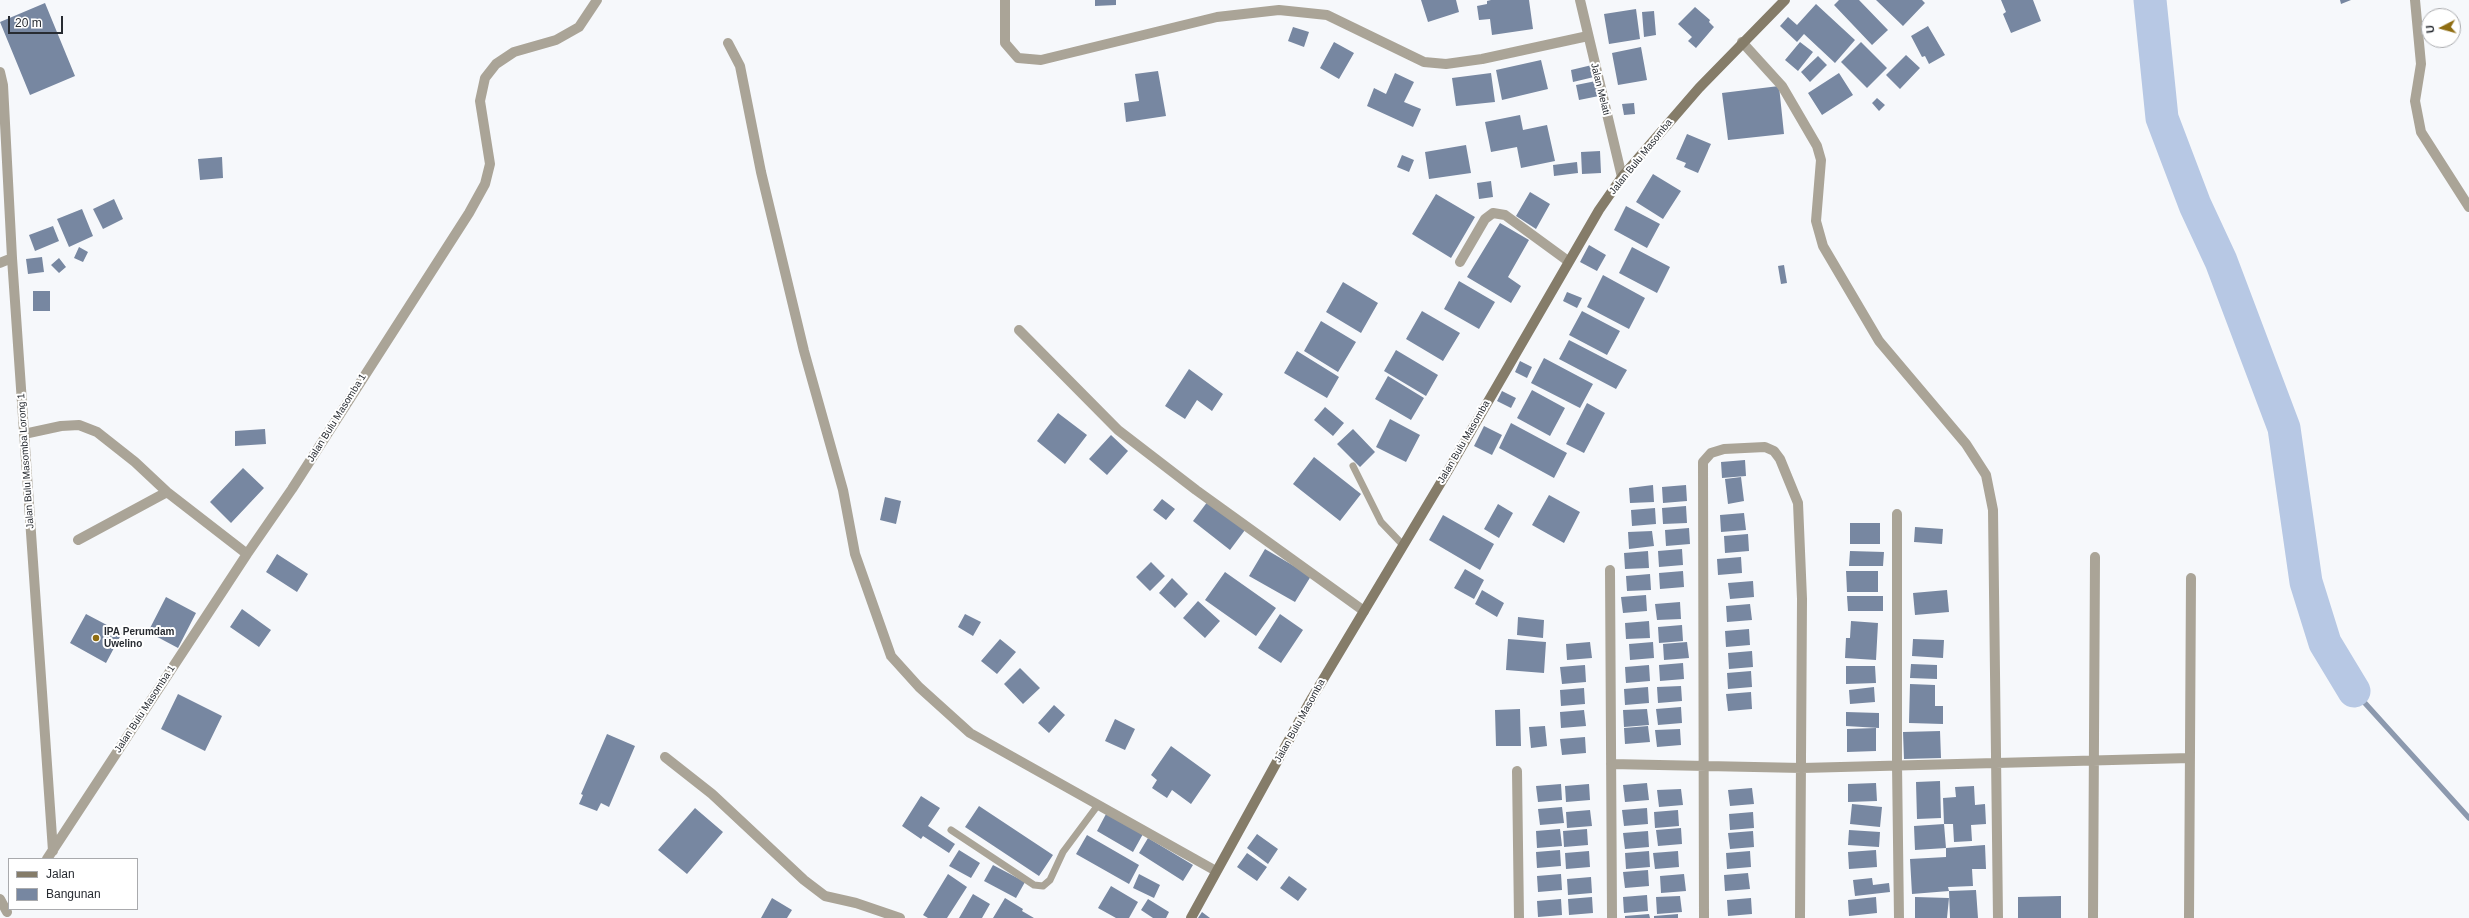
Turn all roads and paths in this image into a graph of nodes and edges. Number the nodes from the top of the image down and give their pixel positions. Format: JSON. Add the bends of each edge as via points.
{"nodes":[{"id":1,"x":597,"y":0,"type":"edge"},
{"id":2,"x":1005,"y":0,"type":"edge"},
{"id":3,"x":1580,"y":0,"type":"edge"},
{"id":4,"x":1785,"y":0,"type":"edge"},
{"id":5,"x":2415,"y":0,"type":"edge"},
{"id":6,"x":1588,"y":36,"type":"junction"},
{"id":7,"x":1742,"y":42,"type":"junction"},
{"id":8,"x":728,"y":43,"type":"dead end"},
{"id":9,"x":0,"y":72,"type":"edge"},
{"id":10,"x":1622,"y":177,"type":"junction"},
{"id":11,"x":2469,"y":207,"type":"edge"},
{"id":12,"x":12,"y":258,"type":"junction"},
{"id":13,"x":1568,"y":261,"type":"junction"},
{"id":14,"x":1460,"y":262,"type":"dead end"},
{"id":15,"x":0,"y":263,"type":"edge"},
{"id":16,"x":1019,"y":330,"type":"dead end"},
{"id":17,"x":24,"y":434,"type":"junction"},
{"id":18,"x":1354,"y":466,"type":"dead end"},
{"id":19,"x":167,"y":492,"type":"junction"},
{"id":20,"x":1897,"y":514,"type":"dead end"},
{"id":21,"x":78,"y":540,"type":"dead end"},
{"id":22,"x":1403,"y":545,"type":"junction"},
{"id":23,"x":246,"y":554,"type":"junction"},
{"id":24,"x":2095,"y":557,"type":"dead end"},
{"id":25,"x":1610,"y":570,"type":"dead end"},
{"id":26,"x":2191,"y":578,"type":"dead end"},
{"id":27,"x":1364,"y":611,"type":"junction"},
{"id":28,"x":665,"y":757,"type":"dead end"},
{"id":29,"x":2190,"y":758,"type":"junction"},
{"id":30,"x":2094,"y":761,"type":"junction"},
{"id":31,"x":1997,"y":763,"type":"junction"},
{"id":32,"x":1611,"y":764,"type":"junction"},
{"id":33,"x":1705,"y":764,"type":"junction"},
{"id":34,"x":1896,"y":764,"type":"junction"},
{"id":35,"x":1802,"y":768,"type":"junction"},
{"id":36,"x":1517,"y":771,"type":"dead end"},
{"id":37,"x":1098,"y":805,"type":"junction"},
{"id":38,"x":951,"y":830,"type":"dead end"},
{"id":39,"x":50,"y":855,"type":"edge"},
{"id":40,"x":1216,"y":871,"type":"junction"},
{"id":41,"x":0,"y":899,"type":"edge"},
{"id":42,"x":6,"y":913,"type":"edge"},
{"id":43,"x":900,"y":918,"type":"edge"},
{"id":44,"x":1191,"y":918,"type":"edge"},
{"id":45,"x":1519,"y":918,"type":"edge"},
{"id":46,"x":1612,"y":918,"type":"edge"},
{"id":47,"x":1704,"y":918,"type":"edge"},
{"id":48,"x":1800,"y":918,"type":"edge"},
{"id":49,"x":1900,"y":918,"type":"edge"},
{"id":50,"x":1998,"y":918,"type":"edge"},
{"id":51,"x":2093,"y":918,"type":"edge"},
{"id":52,"x":2189,"y":918,"type":"edge"}],
"edges":[{"from":1,"to":23,"type":"street","name":"Jalan Bulu Masomba 1","via":[[579,27],[556,40],[514,52],[496,64],[485,78],[480,102],[490,164],[485,184],[292,489]]},
{"from":2,"to":6,"type":"street","via":[[1004,43],[1018,58],[1041,60],[1217,17],[1278,10],[1327,15],[1424,62],[1482,60]]},
{"from":3,"to":6,"type":"street","name":"Jalan Melati"},
{"from":4,"to":7,"type":"street","name":"Jalan Bulu Masomba"},
{"from":5,"to":11,"type":"street","via":[[2421,64],[2415,101],[2421,132]]},
{"from":6,"to":10,"type":"street","name":"Jalan Melati"},
{"from":7,"to":10,"type":"street","name":"Jalan Bulu Masomba"},
{"from":7,"to":31,"type":"street","via":[[1782,86],[1817,146],[1820,160],[1816,221],[1823,246],[1880,342],[1966,444],[1986,475],[1993,510]]},
{"from":8,"to":37,"type":"street","via":[[740,66],[761,172],[804,351],[843,490],[855,554],[891,656],[970,733]]},
{"from":9,"to":12,"type":"street","name":"Jalan Bulu Masomba Lorong 1","via":[[3,85]]},
{"from":10,"to":13,"type":"street","name":"Jalan Bulu Masomba"},
{"from":12,"to":15,"type":"street"},
{"from":12,"to":17,"type":"street","name":"Jalan Bulu Masomba Lorong 1"},
{"from":13,"to":14,"type":"street","via":[[1505,215],[1493,213],[1485,219]]},
{"from":13,"to":22,"type":"street","name":"Jalan Bulu Masomba","via":[[1449,470]]},
{"from":16,"to":27,"type":"street","via":[[1118,430],[1196,490]]},
{"from":17,"to":19,"type":"street","via":[[79,425],[97,432]]},
{"from":17,"to":39,"type":"street","name":"Jalan Bulu Masomba Lorong 1"},
{"from":18,"to":22,"type":"lane","via":[[1381,522]]},
{"from":19,"to":21,"type":"street"},
{"from":19,"to":23,"type":"street"},
{"from":20,"to":34,"type":"street"},
{"from":22,"to":27,"type":"street","name":"Jalan Bulu Masomba"},
{"from":23,"to":39,"type":"street","name":"Jalan Bulu Masomba 1"},
{"from":24,"to":30,"type":"street"},
{"from":25,"to":32,"type":"street"},
{"from":26,"to":29,"type":"street"},
{"from":27,"to":40,"type":"street","name":"Jalan Bulu Masomba","via":[[1312,698]]},
{"from":28,"to":43,"type":"street","via":[[712,794],[825,896],[856,903]]},
{"from":29,"to":30,"type":"street"},
{"from":29,"to":52,"type":"street"},
{"from":30,"to":31,"type":"street"},
{"from":30,"to":51,"type":"street"},
{"from":31,"to":34,"type":"street"},
{"from":31,"to":50,"type":"street"},
{"from":32,"to":33,"type":"street"},
{"from":32,"to":46,"type":"street"},
{"from":33,"to":35,"type":"street"},
{"from":33,"to":35,"type":"street","via":[[1704,462],[1711,453],[1764,447],[1774,451],[1780,459],[1798,503],[1802,599]]},
{"from":33,"to":47,"type":"street"},
{"from":34,"to":35,"type":"street"},
{"from":34,"to":49,"type":"street"},
{"from":35,"to":48,"type":"street"},
{"from":36,"to":45,"type":"street"},
{"from":37,"to":38,"type":"lane","via":[[1064,852],[1050,880],[1043,886],[1034,885]]},
{"from":37,"to":40,"type":"street"},
{"from":40,"to":44,"type":"street","name":"Jalan Bulu Masomba"},
{"from":41,"to":42,"type":"street"}]}
